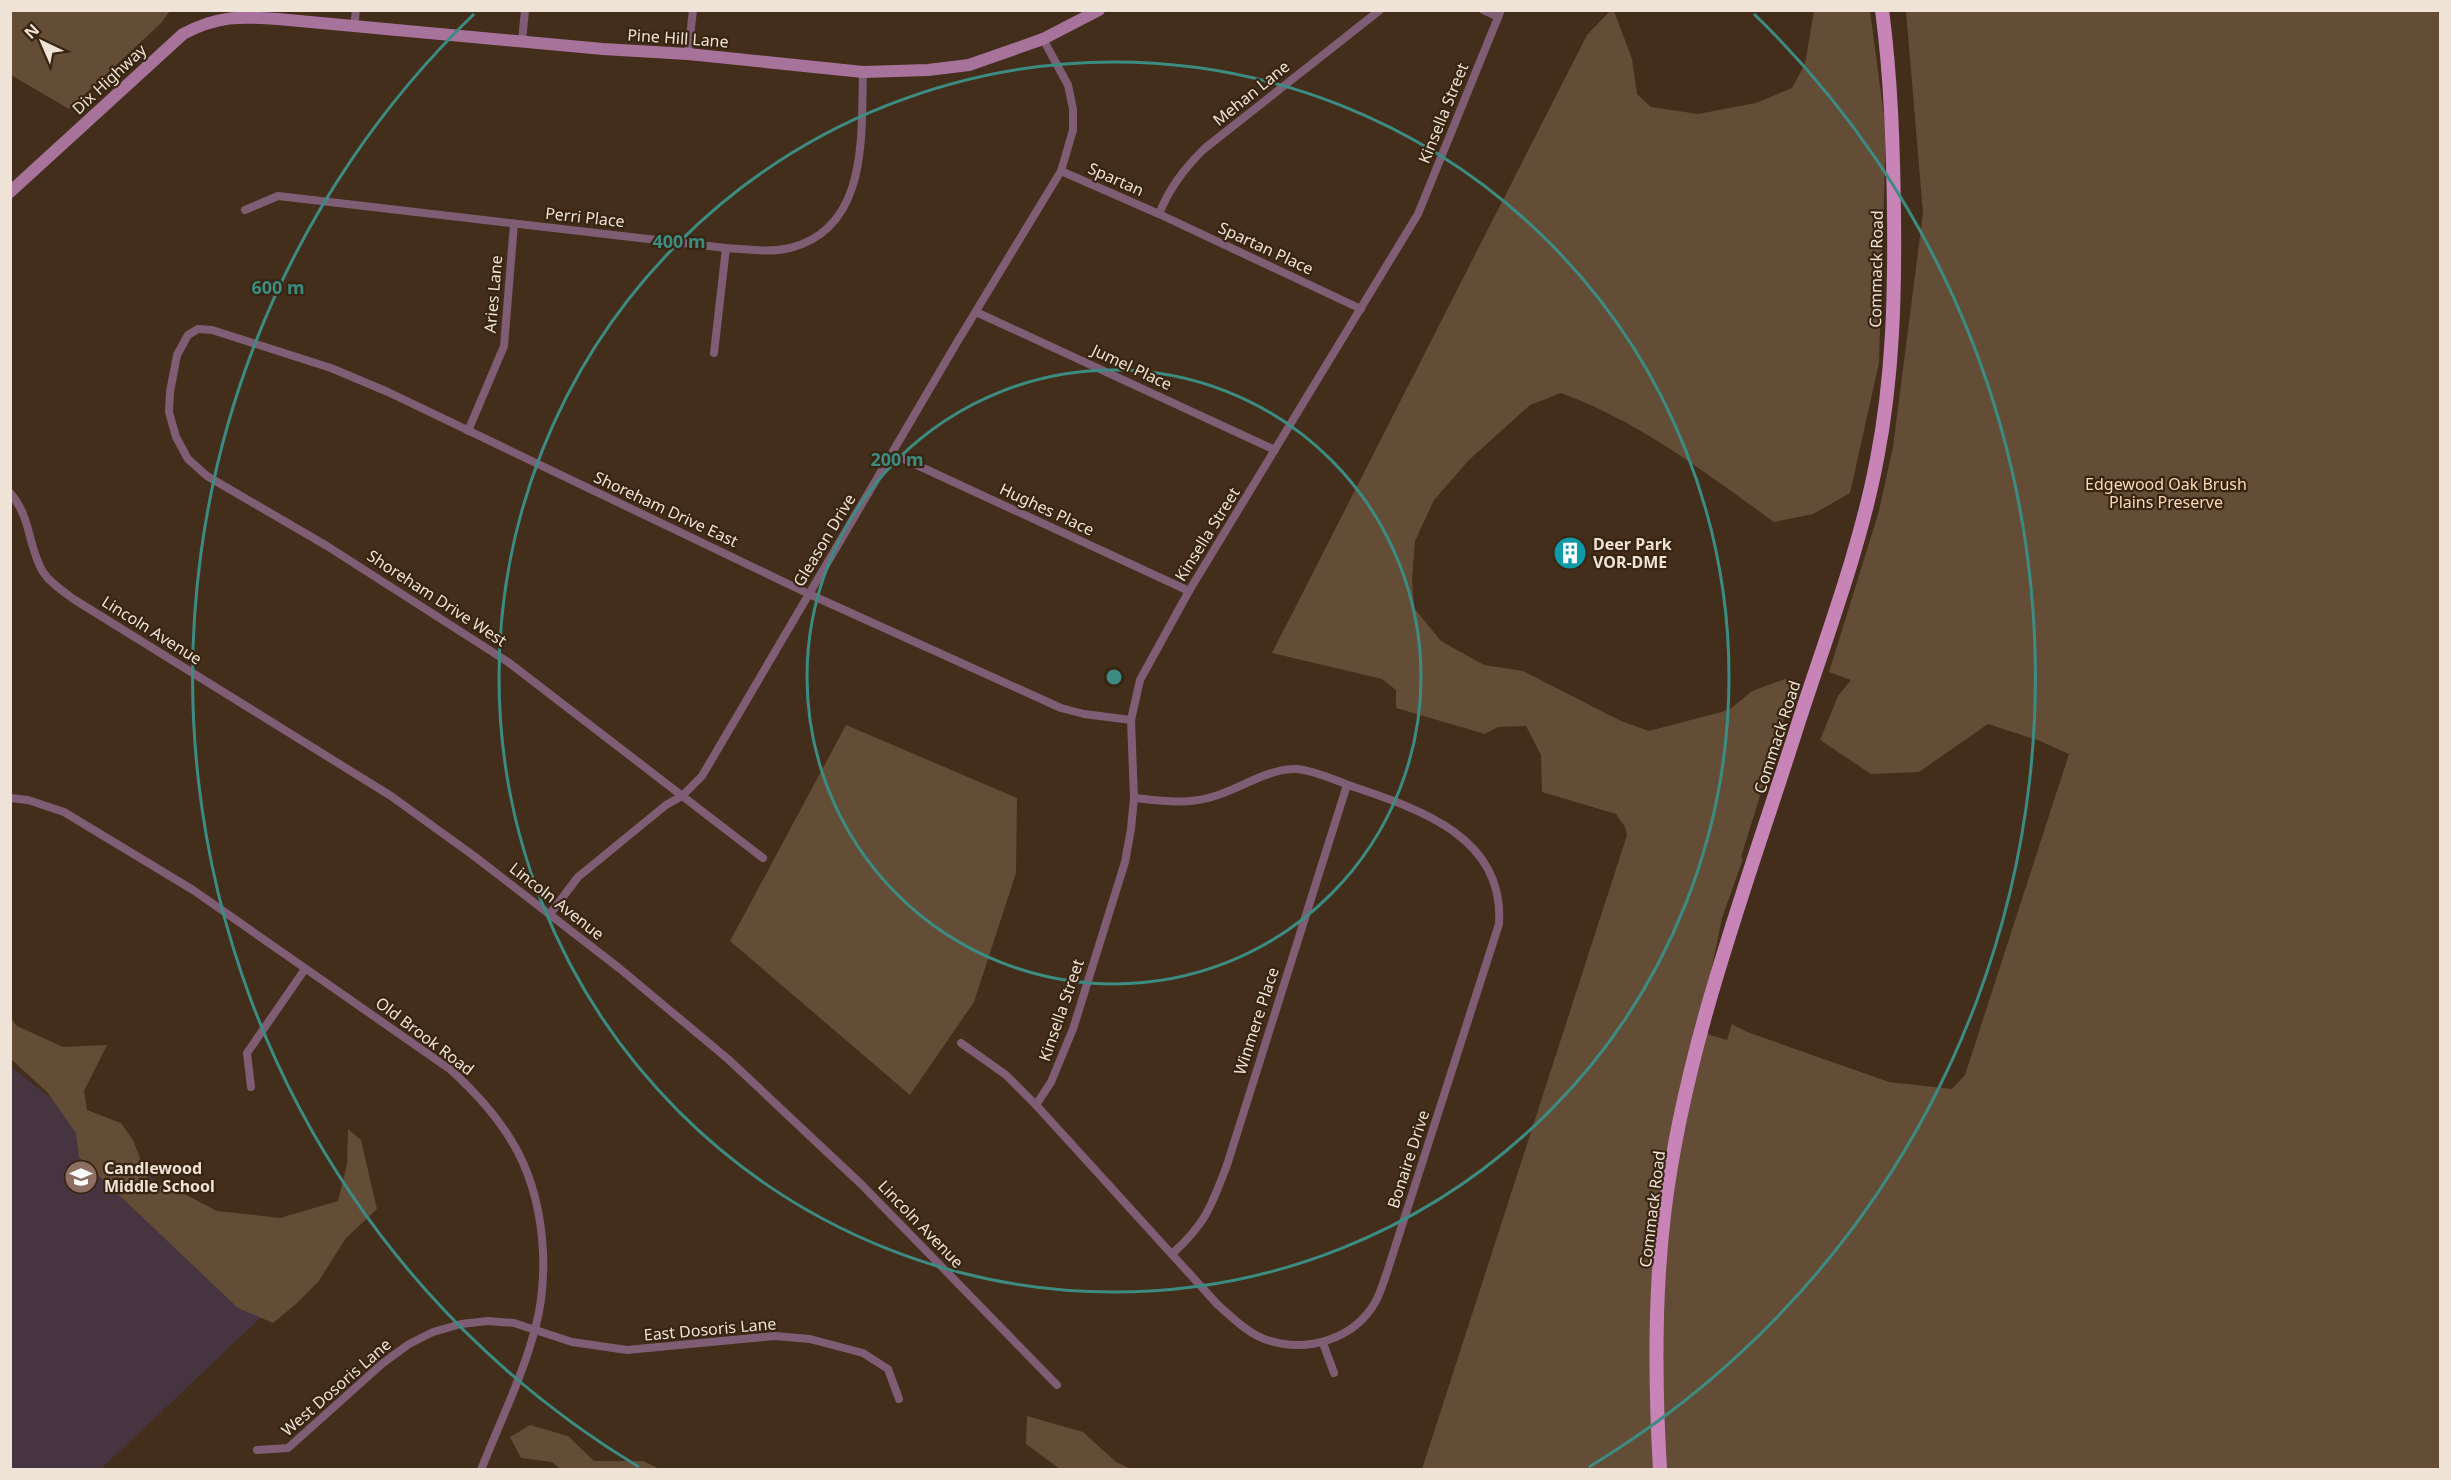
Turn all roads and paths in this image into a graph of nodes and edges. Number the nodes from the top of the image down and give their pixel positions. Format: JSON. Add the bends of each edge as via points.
{"nodes":[{"id":1,"x":356,"y":10,"type":"edge"},
{"id":2,"x":525,"y":10,"type":"edge"},
{"id":3,"x":693,"y":10,"type":"edge"},
{"id":4,"x":1099,"y":10,"type":"edge"},
{"id":5,"x":1380,"y":10,"type":"edge"},
{"id":6,"x":1483,"y":10,"type":"edge"},
{"id":7,"x":1882,"y":10,"type":"edge"},
{"id":8,"x":1499,"y":14,"type":"edge"},
{"id":9,"x":243,"y":16,"type":"joint"},
{"id":10,"x":354,"y":27,"type":"junction"},
{"id":11,"x":1043,"y":39,"type":"junction"},
{"id":12,"x":522,"y":41,"type":"junction"},
{"id":13,"x":688,"y":54,"type":"junction"},
{"id":14,"x":863,"y":72,"type":"junction"},
{"id":15,"x":1061,"y":171,"type":"junction"},
{"id":16,"x":10,"y":192,"type":"edge"},
{"id":17,"x":245,"y":210,"type":"dead end"},
{"id":18,"x":1159,"y":214,"type":"junction"},
{"id":19,"x":514,"y":224,"type":"junction"},
{"id":20,"x":726,"y":248,"type":"junction"},
{"id":21,"x":1361,"y":309,"type":"junction"},
{"id":22,"x":976,"y":312,"type":"junction"},
{"id":23,"x":188,"y":334,"type":"joint"},
{"id":24,"x":714,"y":354,"type":"dead end"},
{"id":25,"x":468,"y":431,"type":"junction"},
{"id":26,"x":1275,"y":450,"type":"junction"},
{"id":27,"x":893,"y":454,"type":"junction"},
{"id":28,"x":10,"y":494,"type":"edge"},
{"id":29,"x":1189,"y":591,"type":"junction"},
{"id":30,"x":809,"y":594,"type":"junction"},
{"id":31,"x":1131,"y":720,"type":"junction"},
{"id":32,"x":1347,"y":785,"type":"junction"},
{"id":33,"x":682,"y":796,"type":"junction"},
{"id":34,"x":10,"y":798,"type":"edge"},
{"id":35,"x":1134,"y":798,"type":"junction"},
{"id":36,"x":763,"y":858,"type":"dead end"},
{"id":37,"x":550,"y":914,"type":"junction"},
{"id":38,"x":304,"y":969,"type":"junction"},
{"id":39,"x":961,"y":1043,"type":"dead end"},
{"id":40,"x":251,"y":1087,"type":"dead end"},
{"id":41,"x":1036,"y":1105,"type":"junction"},
{"id":42,"x":1172,"y":1254,"type":"junction"},
{"id":43,"x":536,"y":1329,"type":"junction"},
{"id":44,"x":1323,"y":1343,"type":"junction"},
{"id":45,"x":1334,"y":1373,"type":"dead end"},
{"id":46,"x":1057,"y":1385,"type":"dead end"},
{"id":47,"x":899,"y":1399,"type":"dead end"},
{"id":48,"x":257,"y":1450,"type":"dead end"},
{"id":49,"x":482,"y":1470,"type":"edge"},
{"id":50,"x":1660,"y":1470,"type":"edge"}],
"edges":[{"from":1,"to":10,"type":"street"},
{"from":2,"to":12,"type":"street"},
{"from":3,"to":13,"type":"street"},
{"from":4,"to":11,"type":"street","name":"Pine Hill Lane"},
{"from":5,"to":18,"type":"street","name":"Mehan Lane","via":[[1204,149],[1182,170]]},
{"from":6,"to":8,"type":"street"},
{"from":7,"to":50,"type":"main road","name":"Commack Road","via":[[1893,123],[1894,277],[1889,378],[1877,459],[1834,613],[1719,970],[1683,1109],[1664,1214],[1657,1305]]},
{"from":8,"to":21,"type":"street","name":"Kinsella Street","via":[[1418,214]]},
{"from":9,"to":10,"type":"street","name":"Pine Hill Lane"},
{"from":9,"to":16,"type":"street","name":"Dix Highway","via":[[212,21],[183,34]]},
{"from":10,"to":12,"type":"street","name":"Pine Hill Lane"},
{"from":11,"to":14,"type":"street","name":"Pine Hill Lane","via":[[969,65]]},
{"from":11,"to":15,"type":"street","name":"Gleason Drive","via":[[1068,85],[1073,109],[1073,130]]},
{"from":12,"to":13,"type":"street","name":"Pine Hill Lane"},
{"from":13,"to":14,"type":"street","name":"Pine Hill Lane"},
{"from":14,"to":20,"type":"street","name":"Perri Place","via":[[858,168],[850,197],[831,225],[790,248]]},
{"from":15,"to":18,"type":"street","name":"Spartan"},
{"from":15,"to":22,"type":"street","name":"Gleason Drive"},
{"from":17,"to":19,"type":"street","name":"Perri Place","via":[[278,196]]},
{"from":18,"to":21,"type":"street","name":"Spartan Place"},
{"from":19,"to":20,"type":"street","name":"Perri Place"},
{"from":19,"to":25,"type":"street","name":"Aries Lane","via":[[504,346]]},
{"from":20,"to":24,"type":"street"},
{"from":21,"to":26,"type":"street","name":"Kinsella Street"},
{"from":22,"to":26,"type":"street","name":"Jumel Place"},
{"from":22,"to":27,"type":"street","name":"Gleason Drive"},
{"from":23,"to":25,"type":"street","name":"Shoreham Drive East","via":[[198,329],[212,330],[293,354],[388,392]]},
{"from":23,"to":33,"type":"street","name":"Shoreham Drive West","via":[[177,355],[169,412],[188,459],[207,476],[327,546],[508,662]]},
{"from":25,"to":30,"type":"street","name":"Shoreham Drive East"},
{"from":26,"to":29,"type":"street","name":"Kinsella Street"},
{"from":27,"to":29,"type":"street","name":"Hughes Place"},
{"from":27,"to":30,"type":"street","name":"Gleason Drive"},
{"from":28,"to":37,"type":"street","name":"Lincoln Avenue","via":[[21,505],[36,558],[56,586],[391,796]]},
{"from":29,"to":31,"type":"street","name":"Kinsella Street","via":[[1140,680]]},
{"from":30,"to":31,"type":"street","name":"Shoreham Drive East","via":[[1061,708]]},
{"from":30,"to":33,"type":"street","name":"Gleason Drive","via":[[702,776]]},
{"from":31,"to":35,"type":"street","name":"Kinsella Street"},
{"from":32,"to":35,"type":"street","name":"Bonaire Drive","via":[[1297,769],[1279,771],[1213,797],[1174,803]]},
{"from":32,"to":42,"type":"street","name":"Winmere Place","via":[[1227,1165],[1209,1212]]},
{"from":32,"to":44,"type":"street","name":"Bonaire Drive","via":[[1424,815],[1469,842],[1485,862],[1500,903],[1499,924],[1375,1302],[1340,1336]]},
{"from":33,"to":36,"type":"street","name":"Shoreham Drive West"},
{"from":33,"to":37,"type":"street","name":"Gleason Drive","via":[[578,877]]},
{"from":34,"to":38,"type":"street","name":"Old Brook Road","via":[[64,812],[193,890]]},
{"from":35,"to":41,"type":"street","name":"Kinsella Street","via":[[1125,862],[1077,1018],[1051,1082]]},
{"from":37,"to":46,"type":"street","name":"Lincoln Avenue","via":[[728,1059],[861,1184]]},
{"from":38,"to":40,"type":"street","via":[[247,1053]]},
{"from":38,"to":43,"type":"street","name":"Old Brook Road","via":[[451,1070],[477,1094],[509,1136],[534,1190],[541,1221],[544,1276]]},
{"from":39,"to":41,"type":"street","name":"Bonaire Drive","via":[[1006,1075]]},
{"from":41,"to":42,"type":"street","name":"Bonaire Drive"},
{"from":42,"to":44,"type":"street","name":"Bonaire Drive","via":[[1218,1305],[1265,1340]]},
{"from":43,"to":47,"type":"street","name":"East Dosoris Lane","via":[[572,1342],[627,1350],[775,1336],[810,1339],[863,1353],[888,1369]]},
{"from":43,"to":48,"type":"street","name":"West Dosoris Lane","via":[[488,1321],[433,1332],[383,1363],[288,1448]]},
{"from":43,"to":49,"type":"street","name":"Old Brook Road"},
{"from":44,"to":45,"type":"street"}]}
